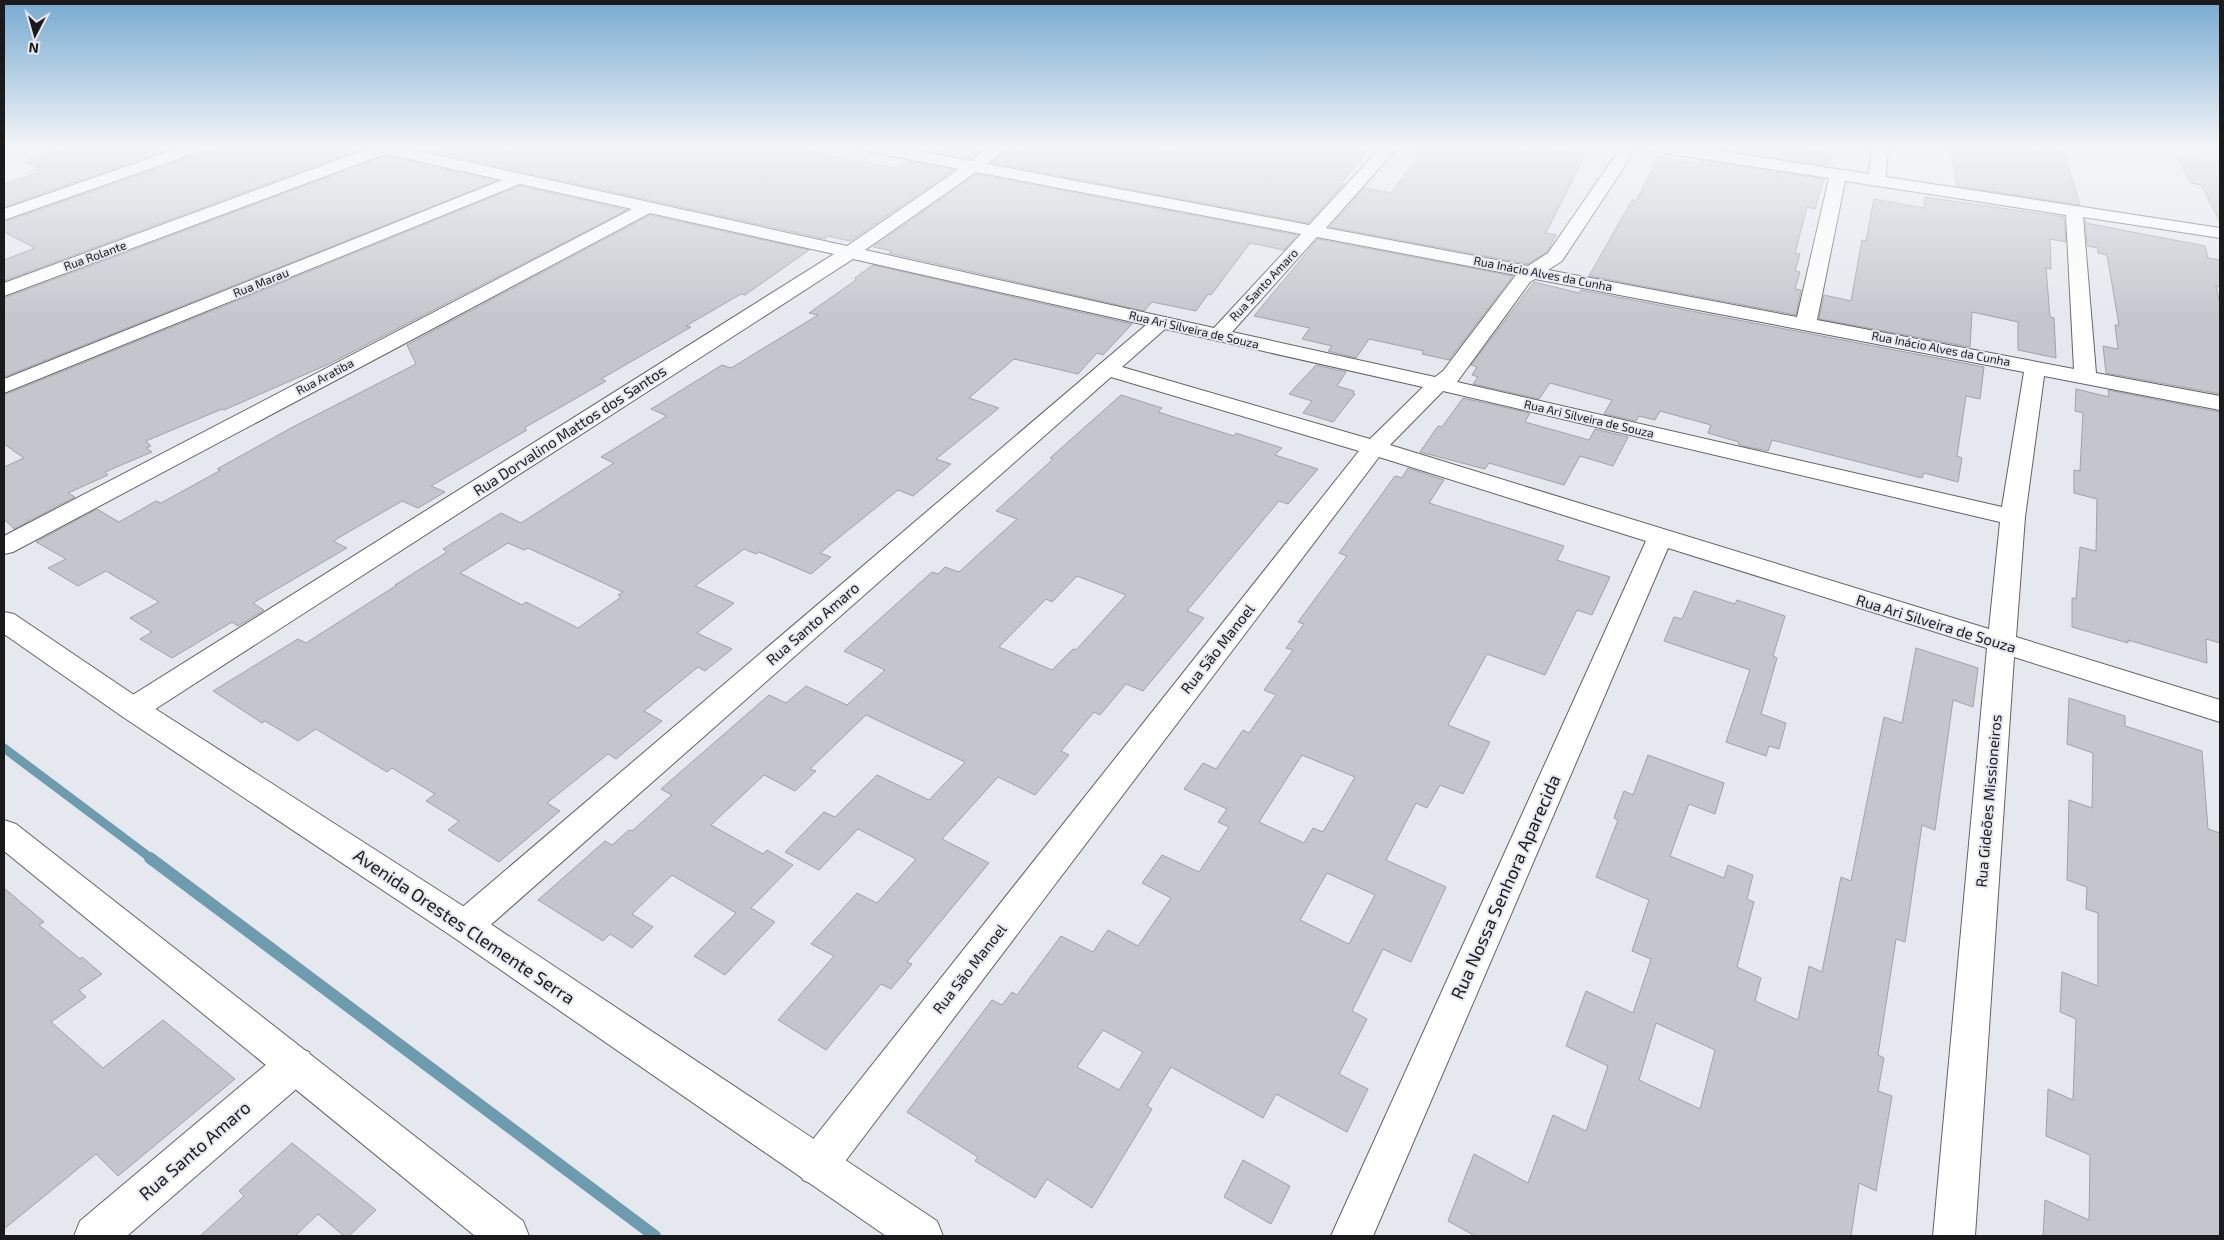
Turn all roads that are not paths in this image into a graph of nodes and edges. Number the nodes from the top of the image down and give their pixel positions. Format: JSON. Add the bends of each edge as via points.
{"nodes":[{"id":1,"x":36,"y":204,"type":"edge"},
{"id":2,"x":231,"y":204,"type":"edge"},
{"id":3,"x":457,"y":204,"type":"edge"},
{"id":4,"x":629,"y":204,"type":"edge"},
{"id":5,"x":920,"y":204,"type":"edge"},
{"id":6,"x":1176,"y":204,"type":"edge"},
{"id":7,"x":1339,"y":204,"type":"edge"},
{"id":8,"x":1591,"y":204,"type":"edge"},
{"id":9,"x":1832,"y":204,"type":"edge"},
{"id":10,"x":2034,"y":204,"type":"edge"},
{"id":11,"x":647,"y":208,"type":"junction"},
{"id":12,"x":2074,"y":210,"type":"junction"},
{"id":13,"x":4,"y":215,"type":"edge"},
{"id":14,"x":1315,"y":230,"type":"junction"},
{"id":15,"x":2220,"y":232,"type":"edge"},
{"id":16,"x":849,"y":253,"type":"junction"},
{"id":17,"x":1533,"y":272,"type":"junction"},
{"id":18,"x":4,"y":290,"type":"edge"},
{"id":19,"x":1161,"y":322,"type":"junction"},
{"id":20,"x":1806,"y":323,"type":"junction"},
{"id":21,"x":1218,"y":335,"type":"junction"},
{"id":22,"x":2035,"y":367,"type":"junction"},
{"id":23,"x":1107,"y":369,"type":"junction"},
{"id":24,"x":2085,"y":376,"type":"junction"},
{"id":25,"x":1438,"y":384,"type":"junction"},
{"id":26,"x":4,"y":387,"type":"edge"},
{"id":27,"x":2220,"y":403,"type":"edge"},
{"id":28,"x":1374,"y":448,"type":"junction"},
{"id":29,"x":2013,"y":517,"type":"junction"},
{"id":30,"x":1660,"y":538,"type":"junction"},
{"id":31,"x":4,"y":546,"type":"edge"},
{"id":32,"x":4,"y":621,"type":"edge"},
{"id":33,"x":2001,"y":644,"type":"junction"},
{"id":34,"x":133,"y":709,"type":"junction"},
{"id":35,"x":2220,"y":710,"type":"edge"},
{"id":36,"x":4,"y":833,"type":"edge"},
{"id":37,"x":465,"y":926,"type":"junction"},
{"id":38,"x":295,"y":1065,"type":"junction"},
{"id":39,"x":817,"y":1166,"type":"junction"},
{"id":40,"x":95,"y":1236,"type":"edge"},
{"id":41,"x":508,"y":1236,"type":"edge"},
{"id":42,"x":922,"y":1236,"type":"edge"},
{"id":43,"x":1352,"y":1236,"type":"edge"},
{"id":44,"x":1954,"y":1236,"type":"edge"}],
"edges":[{"from":1,"to":13,"type":"street"},
{"from":2,"to":18,"type":"street","name":"Rua Rolante"},
{"from":3,"to":26,"type":"street","name":"Rua Marau"},
{"from":4,"to":11,"type":"street","name":"Rua Ari Silveira de Souza"},
{"from":5,"to":16,"type":"street","name":"Rua Dorvalino Mattos dos Santos"},
{"from":6,"to":14,"type":"street","name":"Rua Inácio Alves da Cunha"},
{"from":7,"to":14,"type":"street","name":"Rua Santo Amaro"},
{"from":8,"to":17,"type":"street","name":"Rua São Manoel","via":[[1555,257]]},
{"from":9,"to":20,"type":"street"},
{"from":10,"to":12,"type":"street"},
{"from":11,"to":16,"type":"street","name":"Rua Ari Silveira de Souza"},
{"from":11,"to":31,"type":"street","name":"Rua Aratiba"},
{"from":12,"to":15,"type":"street"},
{"from":12,"to":24,"type":"street"},
{"from":14,"to":17,"type":"street","name":"Rua Inácio Alves da Cunha"},
{"from":14,"to":21,"type":"street","name":"Rua Santo Amaro"},
{"from":16,"to":19,"type":"street","name":"Rua Ari Silveira de Souza"},
{"from":16,"to":34,"type":"street","name":"Rua Dorvalino Mattos dos Santos"},
{"from":17,"to":20,"type":"street","name":"Rua Inácio Alves da Cunha"},
{"from":17,"to":25,"type":"street","name":"Rua São Manoel","via":[[1523,278],[1451,376]]},
{"from":19,"to":21,"type":"street","name":"Rua Ari Silveira de Souza"},
{"from":19,"to":23,"type":"street","name":"Rua Santo Amaro"},
{"from":20,"to":22,"type":"street","name":"Rua Inácio Alves da Cunha"},
{"from":21,"to":25,"type":"street","name":"Rua Ari Silveira de Souza"},
{"from":22,"to":24,"type":"street","name":"Rua Inácio Alves da Cunha"},
{"from":22,"to":29,"type":"street","name":"Rua Gideões Missioneiros"},
{"from":23,"to":28,"type":"street","name":"Rua Ari Silveira de Souza"},
{"from":23,"to":37,"type":"street","name":"Rua Santo Amaro"},
{"from":24,"to":27,"type":"street","name":"Rua Inácio Alves da Cunha"},
{"from":25,"to":28,"type":"street","name":"Rua São Manoel"},
{"from":25,"to":29,"type":"street","name":"Rua Ari Silveira de Souza"},
{"from":28,"to":30,"type":"street","name":"Rua Ari Silveira de Souza"},
{"from":28,"to":39,"type":"street","name":"Rua São Manoel"},
{"from":29,"to":33,"type":"street","name":"Rua Gideões Missioneiros"},
{"from":30,"to":33,"type":"street","name":"Rua Ari Silveira de Souza"},
{"from":30,"to":43,"type":"street","name":"Rua Nossa Senhora Aparecida"},
{"from":32,"to":34,"type":"street","name":"Avenida Orestes Clemente Serra"},
{"from":33,"to":35,"type":"street","name":"Rua Ari Silveira de Souza"},
{"from":33,"to":44,"type":"street","name":"Rua Gideões Missioneiros"},
{"from":34,"to":37,"type":"street","name":"Avenida Orestes Clemente Serra"},
{"from":36,"to":38,"type":"street"},
{"from":37,"to":39,"type":"street","name":"Avenida Orestes Clemente Serra"},
{"from":38,"to":40,"type":"street","name":"Rua Santo Amaro"},
{"from":38,"to":41,"type":"street"},
{"from":39,"to":42,"type":"street","name":"Avenida Orestes Clemente Serra"}]}
